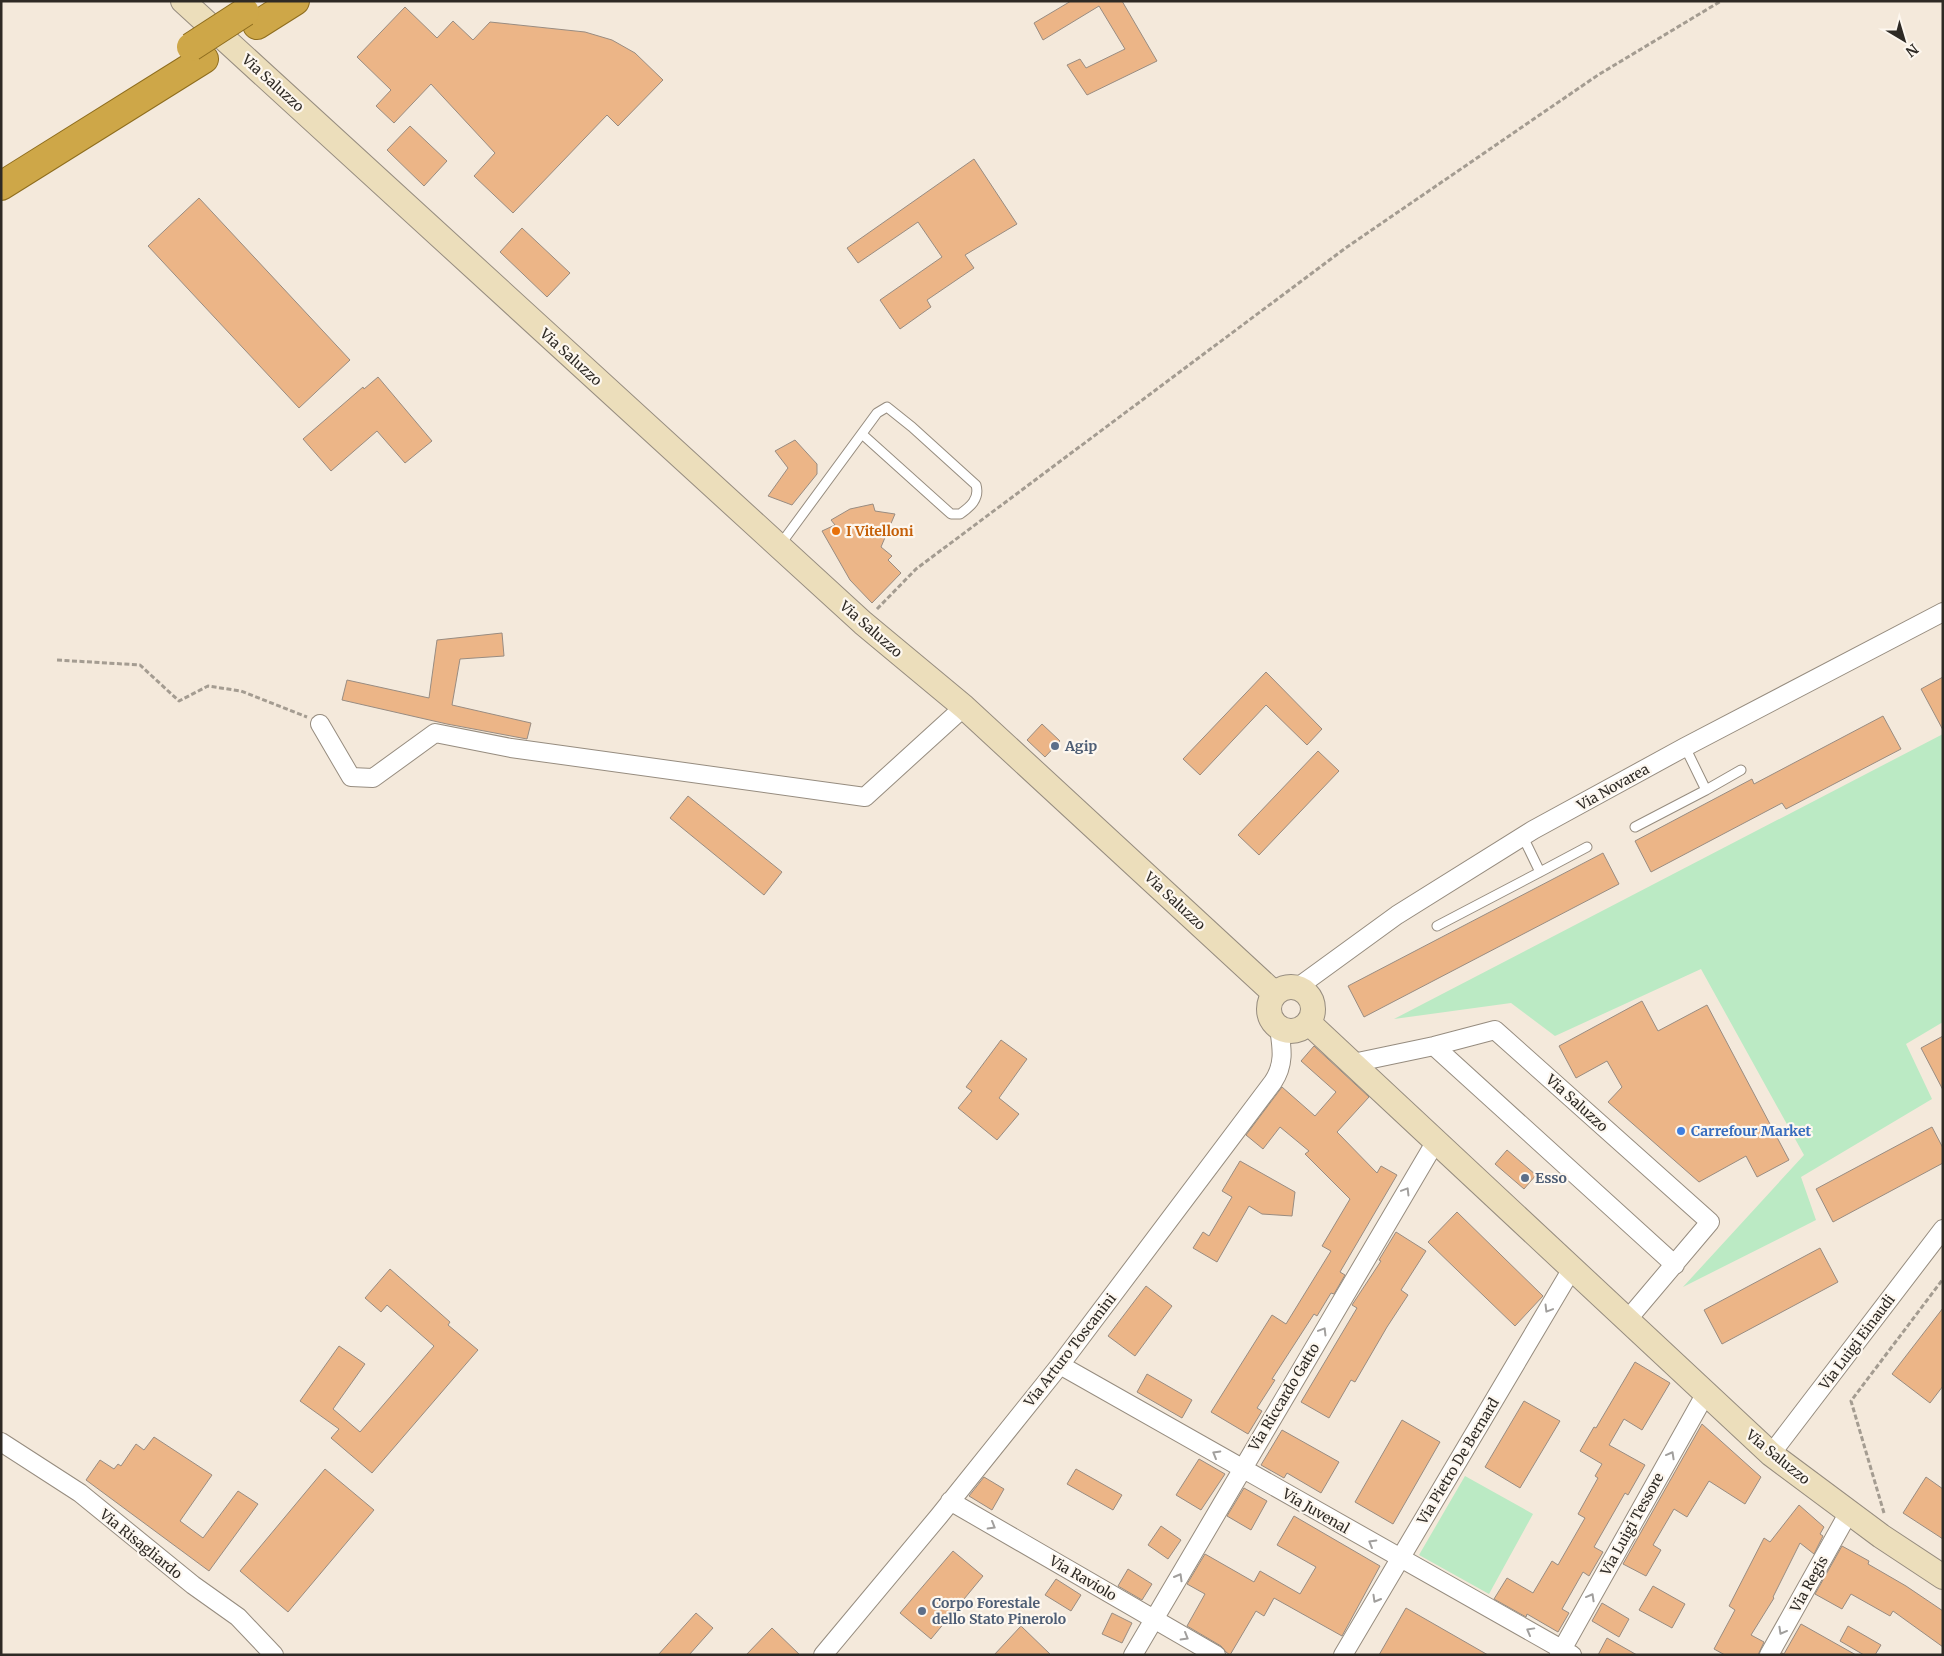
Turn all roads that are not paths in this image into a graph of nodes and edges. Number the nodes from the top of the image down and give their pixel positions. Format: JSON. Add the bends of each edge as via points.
{"nodes":[{"id":1,"x":183,"y":1,"type":"edge"},
{"id":2,"x":295,"y":1,"type":"edge"},
{"id":3,"x":255,"y":13,"type":"edge"},
{"id":4,"x":198,"y":53,"type":"junction"},
{"id":5,"x":1,"y":166,"type":"edge"},
{"id":6,"x":1,"y":186,"type":"edge"},
{"id":7,"x":862,"y":434,"type":"junction"},
{"id":8,"x":779,"y":546,"type":"junction"},
{"id":9,"x":1943,"y":612,"type":"edge"},
{"id":10,"x":964,"y":707,"type":"junction"},
{"id":11,"x":320,"y":724,"type":"road end"},
{"id":12,"x":1685,"y":747,"type":"junction"},
{"id":13,"x":1741,"y":770,"type":"dead end"},
{"id":14,"x":1706,"y":790,"type":"junction"},
{"id":15,"x":1635,"y":827,"type":"dead end"},
{"id":16,"x":1523,"y":837,"type":"junction"},
{"id":17,"x":1587,"y":847,"type":"dead end"},
{"id":18,"x":1540,"y":872,"type":"junction"},
{"id":19,"x":1437,"y":926,"type":"dead end"},
{"id":20,"x":1298,"y":987,"type":"junction"},
{"id":21,"x":1275,"y":994,"type":"junction"},
{"id":22,"x":1309,"y":1023,"type":"junction"},
{"id":23,"x":1279,"y":1028,"type":"junction"},
{"id":24,"x":1434,"y":1046,"type":"junction"},
{"id":25,"x":1353,"y":1063,"type":"junction"},
{"id":26,"x":1436,"y":1141,"type":"junction"},
{"id":27,"x":1943,"y":1228,"type":"edge"},
{"id":28,"x":1675,"y":1265,"type":"junction"},
{"id":29,"x":1573,"y":1268,"type":"junction"},
{"id":30,"x":1628,"y":1319,"type":"junction"},
{"id":31,"x":1060,"y":1365,"type":"junction"},
{"id":32,"x":1706,"y":1393,"type":"junction"},
{"id":33,"x":1,"y":1442,"type":"edge"},
{"id":34,"x":1771,"y":1454,"type":"junction"},
{"id":35,"x":1242,"y":1469,"type":"junction"},
{"id":36,"x":950,"y":1501,"type":"junction"},
{"id":37,"x":1849,"y":1512,"type":"junction"},
{"id":38,"x":1400,"y":1558,"type":"junction"},
{"id":39,"x":1943,"y":1576,"type":"edge"},
{"id":40,"x":1154,"y":1619,"type":"junction"},
{"id":41,"x":1564,"y":1653,"type":"edge"},
{"id":42,"x":274,"y":1655,"type":"edge"},
{"id":43,"x":823,"y":1655,"type":"edge"},
{"id":44,"x":1133,"y":1655,"type":"edge"},
{"id":45,"x":1216,"y":1655,"type":"edge"},
{"id":46,"x":1343,"y":1655,"type":"edge"},
{"id":47,"x":1769,"y":1655,"type":"edge"}],
"edges":[{"from":1,"to":8,"type":"main road","name":"Via Saluzzo"},
{"from":2,"to":3,"type":"highway"},
{"from":3,"to":4,"type":"highway","bridge":true},
{"from":4,"to":5,"type":"highway"},
{"from":4,"to":6,"type":"highway"},
{"from":7,"to":7,"type":"lane","via":[[951,514],[960,514],[976,500],[976,485],[890,408],[877,413]]},
{"from":7,"to":8,"type":"lane"},
{"from":8,"to":10,"type":"main road","name":"Via Saluzzo","via":[[863,623]]},
{"from":9,"to":12,"type":"street","name":"Via Novarea"},
{"from":10,"to":11,"type":"street","via":[[865,797],[521,750],[435,733],[373,778],[352,777]]},
{"from":10,"to":21,"type":"main road","name":"Via Saluzzo"},
{"from":12,"to":14,"type":"lane"},
{"from":12,"to":16,"type":"street","name":"Via Novarea"},
{"from":13,"to":14,"type":"lane"},
{"from":14,"to":15,"type":"lane"},
{"from":16,"to":18,"type":"lane"},
{"from":16,"to":20,"type":"street","name":"Via Novarea","via":[[1396,915]]},
{"from":17,"to":18,"type":"lane"},
{"from":18,"to":19,"type":"lane"},
{"from":20,"to":21,"type":"main road","via":[[1286,987]]},
{"from":20,"to":22,"type":"main road","via":[[1314,1002],[1314,1013]]},
{"from":21,"to":23,"type":"main road","via":[[1269,1012]]},
{"from":22,"to":23,"type":"main road","via":[[1300,1030],[1289,1032]]},
{"from":22,"to":25,"type":"main road","name":"Via Saluzzo"},
{"from":23,"to":31,"type":"street","name":"Via Arturo Toscanini","via":[[1283,1052],[1273,1082]]},
{"from":24,"to":25,"type":"street","name":"Via Saluzzo"},
{"from":24,"to":28,"type":"street"},
{"from":24,"to":28,"type":"street","name":"Via Saluzzo","via":[[1496,1030],[1710,1222]]},
{"from":25,"to":26,"type":"main road","name":"Via Saluzzo"},
{"from":26,"to":29,"type":"main road","name":"Via Saluzzo"},
{"from":35,"to":26,"type":"street","name":"Via Riccardo Gatto","one_way":true},
{"from":27,"to":34,"type":"street","name":"Via Luigi Einaudi"},
{"from":28,"to":30,"type":"street","name":"Via Saluzzo"},
{"from":29,"to":30,"type":"main road","name":"Via Saluzzo"},
{"from":29,"to":38,"type":"street","name":"Via Pietro De Bernard","one_way":true},
{"from":30,"to":32,"type":"main road","name":"Via Saluzzo"},
{"from":35,"to":31,"type":"street","name":"Via Juvenal","one_way":true},
{"from":31,"to":36,"type":"street","name":"Via Arturo Toscanini"},
{"from":32,"to":34,"type":"main road","name":"Via Saluzzo"},
{"from":41,"to":32,"type":"street","name":"Via Luigi Tessore","one_way":true},
{"from":33,"to":42,"type":"street","name":"Via Risagliardo","via":[[80,1493],[193,1586],[238,1617]]},
{"from":34,"to":37,"type":"main road","name":"Via Saluzzo"},
{"from":38,"to":35,"type":"street","name":"Via Juvenal","one_way":true},
{"from":40,"to":35,"type":"street","name":"Via Riccardo Gatto","one_way":true},
{"from":36,"to":40,"type":"street","name":"Via Raviolo","one_way":true},
{"from":36,"to":43,"type":"street","name":"Via Arturo Toscanini"},
{"from":37,"to":39,"type":"main road","name":"Via Saluzzo"},
{"from":37,"to":47,"type":"street","name":"Via Regis","one_way":true},
{"from":41,"to":38,"type":"street","name":"Via Juvenal","one_way":true},
{"from":38,"to":46,"type":"street","name":"Via Pietro De Bernard","one_way":true},
{"from":40,"to":44,"type":"street","name":"Via Riccardo Gatto"},
{"from":40,"to":45,"type":"street","name":"Via Raviolo","one_way":true}]}
